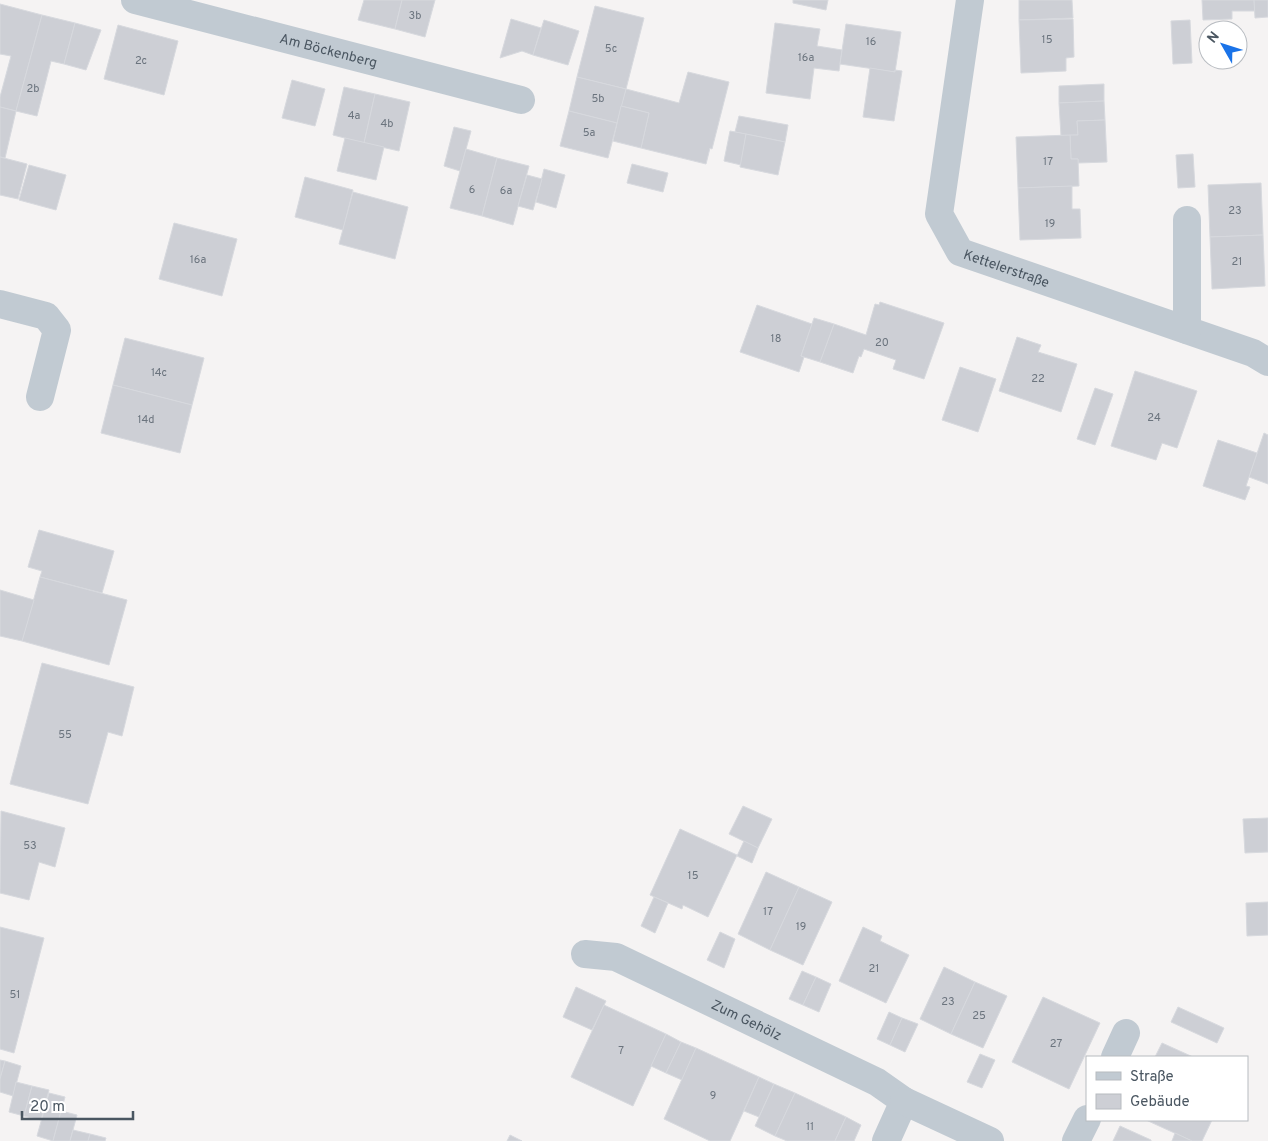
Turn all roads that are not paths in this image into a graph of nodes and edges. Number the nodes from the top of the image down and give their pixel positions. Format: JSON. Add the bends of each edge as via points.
{"nodes":[{"id":1,"x":135,"y":0,"type":"edge"},
{"id":2,"x":970,"y":0,"type":"edge"},
{"id":3,"x":522,"y":100,"type":"dead end"},
{"id":4,"x":1187,"y":220,"type":"dead end"},
{"id":5,"x":0,"y":304,"type":"edge"},
{"id":6,"x":1187,"y":330,"type":"junction"},
{"id":7,"x":1268,"y":362,"type":"edge"},
{"id":8,"x":40,"y":397,"type":"dead end"},
{"id":9,"x":585,"y":954,"type":"dead end"},
{"id":10,"x":904,"y":1101,"type":"junction"},
{"id":11,"x":1086,"y":1121,"type":"edge"},
{"id":12,"x":886,"y":1141,"type":"edge"},
{"id":13,"x":990,"y":1141,"type":"edge"},
{"id":14,"x":1076,"y":1141,"type":"edge"}],
"edges":[{"from":1,"to":3,"type":"street","name":"Am Böckenberg"},
{"from":2,"to":6,"type":"street","name":"Kettelerstraße","via":[[939,214],[960,252]]},
{"from":4,"to":6,"type":"street"},
{"from":5,"to":8,"type":"street","via":[[46,316],[57,330]]},
{"from":6,"to":7,"type":"street","name":"Kettelerstraße","via":[[1253,353]]},
{"from":9,"to":10,"type":"street","name":"Zum Gehölz","via":[[616,957],[877,1082]]},
{"from":10,"to":12,"type":"street"},
{"from":10,"to":13,"type":"street","name":"Zum Gehölz"},
{"from":11,"to":14,"type":"street"}]}
